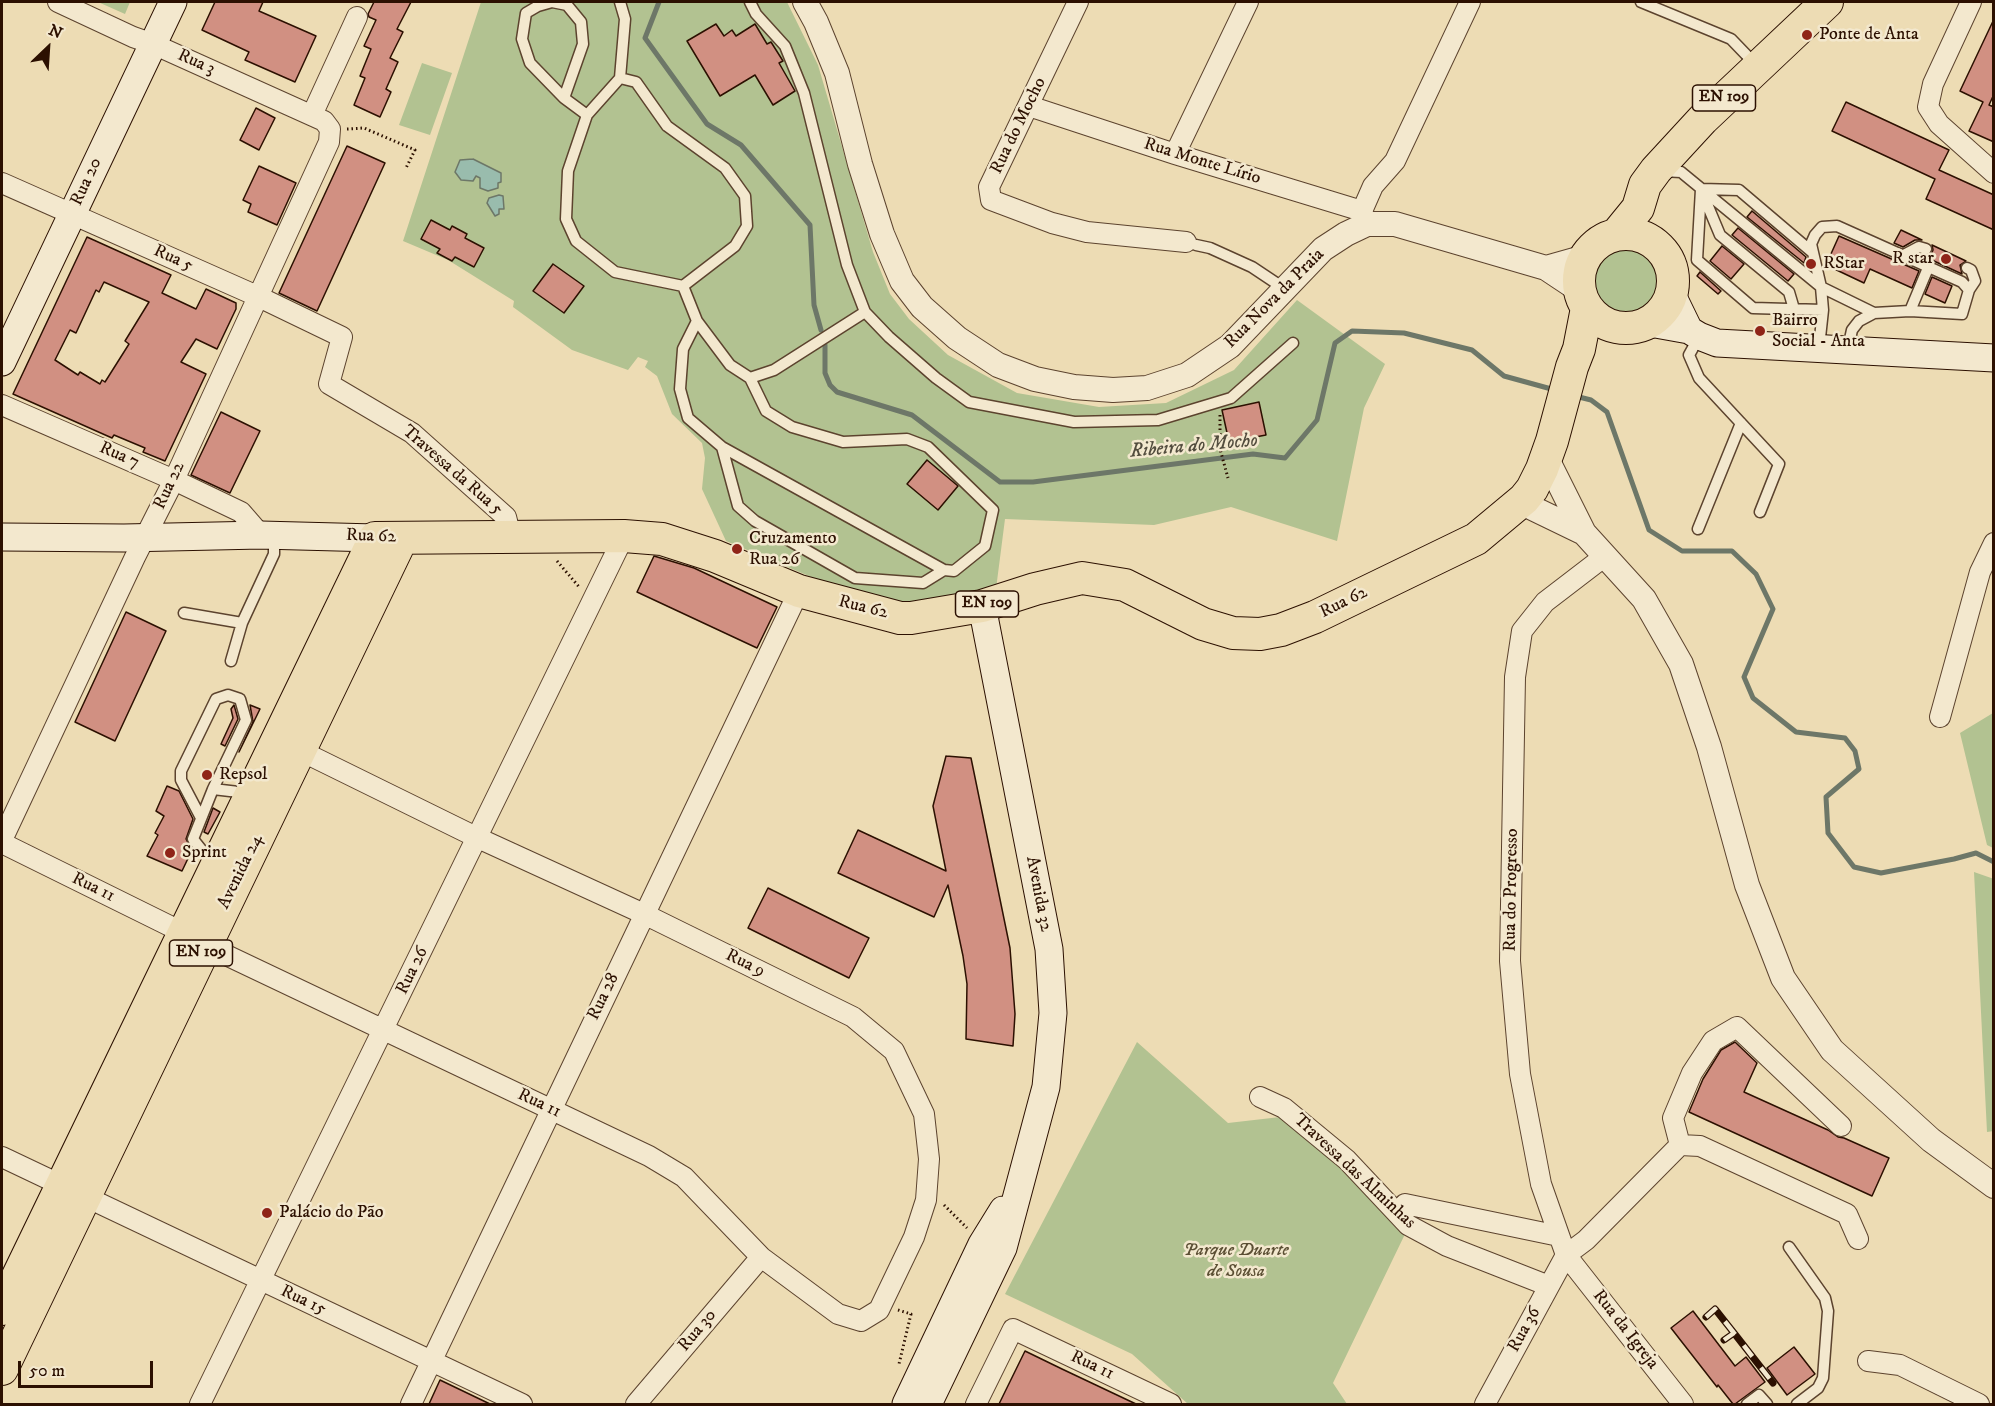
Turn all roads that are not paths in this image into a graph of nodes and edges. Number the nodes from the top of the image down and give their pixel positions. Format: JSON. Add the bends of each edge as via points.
{"nodes":[{"id":1,"x":58,"y":2,"type":"edge"},
{"id":2,"x":173,"y":2,"type":"edge"},
{"id":3,"x":620,"y":2,"type":"edge"},
{"id":4,"x":750,"y":2,"type":"edge"},
{"id":5,"x":805,"y":2,"type":"edge"},
{"id":6,"x":1078,"y":2,"type":"edge"},
{"id":7,"x":1248,"y":2,"type":"edge"},
{"id":8,"x":1470,"y":2,"type":"edge"},
{"id":9,"x":1641,"y":2,"type":"edge"},
{"id":10,"x":1827,"y":2,"type":"edge"},
{"id":11,"x":1971,"y":2,"type":"edge"},
{"id":12,"x":357,"y":17,"type":"dead end"},
{"id":13,"x":153,"y":44,"type":"junction"},
{"id":14,"x":1757,"y":66,"type":"junction"},
{"id":15,"x":620,"y":78,"type":"junction"},
{"id":16,"x":564,"y":98,"type":"junction"},
{"id":17,"x":1029,"y":106,"type":"junction"},
{"id":18,"x":587,"y":115,"type":"junction"},
{"id":19,"x":312,"y":116,"type":"junction"},
{"id":20,"x":330,"y":129,"type":"joint"},
{"id":21,"x":1175,"y":154,"type":"junction"},
{"id":22,"x":1656,"y":170,"type":"junction"},
{"id":23,"x":1994,"y":173,"type":"edge"},
{"id":24,"x":2,"y":183,"type":"edge"},
{"id":25,"x":1701,"y":189,"type":"junction"},
{"id":26,"x":1638,"y":208,"type":"junction"},
{"id":27,"x":71,"y":214,"type":"junction"},
{"id":28,"x":1364,"y":218,"type":"junction"},
{"id":29,"x":1616,"y":235,"type":"junction"},
{"id":30,"x":1647,"y":238,"type":"junction"},
{"id":31,"x":1191,"y":244,"type":"joint"},
{"id":32,"x":1926,"y":249,"type":"dead end"},
{"id":33,"x":1812,"y":252,"type":"junction"},
{"id":34,"x":1902,"y":256,"type":"junction"},
{"id":35,"x":1585,"y":257,"type":"junction"},
{"id":36,"x":1546,"y":268,"type":"junction"},
{"id":37,"x":1928,"y":268,"type":"junction"},
{"id":38,"x":1967,"y":268,"type":"dead end"},
{"id":39,"x":683,"y":286,"type":"junction"},
{"id":40,"x":1821,"y":287,"type":"junction"},
{"id":41,"x":1285,"y":290,"type":"junction"},
{"id":42,"x":1969,"y":290,"type":"junction"},
{"id":43,"x":1672,"y":295,"type":"junction"},
{"id":44,"x":257,"y":296,"type":"junction"},
{"id":45,"x":1593,"y":308,"type":"junction"},
{"id":46,"x":1794,"y":309,"type":"junction"},
{"id":47,"x":1823,"y":310,"type":"junction"},
{"id":48,"x":1911,"y":311,"type":"junction"},
{"id":49,"x":865,"y":312,"type":"junction"},
{"id":50,"x":1874,"y":314,"type":"junction"},
{"id":51,"x":697,"y":321,"type":"junction"},
{"id":52,"x":1650,"y":322,"type":"junction"},
{"id":53,"x":1694,"y":333,"type":"junction"},
{"id":54,"x":342,"y":337,"type":"joint"},
{"id":55,"x":1293,"y":342,"type":"dead end"},
{"id":56,"x":1819,"y":348,"type":"junction"},
{"id":57,"x":1848,"y":350,"type":"junction"},
{"id":58,"x":1994,"y":358,"type":"edge"},
{"id":59,"x":2,"y":362,"type":"edge"},
{"id":60,"x":750,"y":378,"type":"junction"},
{"id":61,"x":2,"y":405,"type":"edge"},
{"id":62,"x":1741,"y":423,"type":"junction"},
{"id":63,"x":1550,"y":445,"type":"junction"},
{"id":64,"x":722,"y":447,"type":"junction"},
{"id":65,"x":174,"y":480,"type":"junction"},
{"id":66,"x":1520,"y":502,"type":"junction"},
{"id":67,"x":1760,"y":512,"type":"dead end"},
{"id":68,"x":1698,"y":529,"type":"dead end"},
{"id":69,"x":1584,"y":533,"type":"junction"},
{"id":70,"x":268,"y":536,"type":"junction"},
{"id":71,"x":624,"y":536,"type":"junction"},
{"id":72,"x":2,"y":537,"type":"edge"},
{"id":73,"x":146,"y":537,"type":"junction"},
{"id":74,"x":524,"y":537,"type":"junction"},
{"id":75,"x":389,"y":538,"type":"junction"},
{"id":76,"x":1994,"y":543,"type":"edge"},
{"id":77,"x":1605,"y":556,"type":"junction"},
{"id":78,"x":944,"y":570,"type":"junction"},
{"id":79,"x":799,"y":591,"type":"junction"},
{"id":80,"x":982,"y":606,"type":"junction"},
{"id":81,"x":184,"y":613,"type":"dead end"},
{"id":82,"x":242,"y":623,"type":"junction"},
{"id":83,"x":231,"y":661,"type":"dead end"},
{"id":84,"x":1940,"y":717,"type":"dead end"},
{"id":85,"x":299,"y":750,"type":"junction"},
{"id":86,"x":213,"y":789,"type":"junction"},
{"id":87,"x":250,"y":793,"type":"junction"},
{"id":88,"x":201,"y":818,"type":"junction"},
{"id":89,"x":478,"y":838,"type":"junction"},
{"id":90,"x":2,"y":842,"type":"edge"},
{"id":91,"x":215,"y":868,"type":"junction"},
{"id":92,"x":644,"y":914,"type":"junction"},
{"id":93,"x":195,"y":939,"type":"junction"},
{"id":94,"x":384,"y":1031,"type":"junction"},
{"id":95,"x":1260,"y":1097,"type":"dead end"},
{"id":96,"x":550,"y":1110,"type":"junction"},
{"id":97,"x":1841,"y":1126,"type":"dead end"},
{"id":98,"x":1680,"y":1144,"type":"junction"},
{"id":99,"x":2,"y":1157,"type":"edge"},
{"id":100,"x":1019,"y":1183,"type":"junction"},
{"id":101,"x":1994,"y":1186,"type":"edge"},
{"id":102,"x":72,"y":1191,"type":"junction"},
{"id":103,"x":1405,"y":1204,"type":"dead end"},
{"id":104,"x":1559,"y":1236,"type":"junction"},
{"id":105,"x":1858,"y":1239,"type":"dead end"},
{"id":106,"x":1789,"y":1247,"type":"dead end"},
{"id":107,"x":1566,"y":1255,"type":"junction"},
{"id":108,"x":761,"y":1257,"type":"junction"},
{"id":109,"x":260,"y":1281,"type":"junction"},
{"id":110,"x":1549,"y":1286,"type":"junction"},
{"id":111,"x":2,"y":1310,"type":"edge"},
{"id":112,"x":838,"y":1314,"type":"joint"},
{"id":113,"x":432,"y":1361,"type":"junction"},
{"id":114,"x":1868,"y":1362,"type":"dead end"},
{"id":115,"x":2,"y":1369,"type":"edge"},
{"id":116,"x":200,"y":1404,"type":"edge"},
{"id":117,"x":411,"y":1404,"type":"edge"},
{"id":118,"x":522,"y":1404,"type":"edge"},
{"id":119,"x":636,"y":1404,"type":"edge"},
{"id":120,"x":906,"y":1404,"type":"edge"},
{"id":121,"x":928,"y":1404,"type":"edge"},
{"id":122,"x":976,"y":1404,"type":"edge"},
{"id":123,"x":1171,"y":1404,"type":"edge"},
{"id":124,"x":1485,"y":1404,"type":"edge"},
{"id":125,"x":1683,"y":1404,"type":"edge"},
{"id":126,"x":1747,"y":1404,"type":"edge"},
{"id":127,"x":1767,"y":1404,"type":"edge"},
{"id":128,"x":1797,"y":1404,"type":"edge"},
{"id":129,"x":1979,"y":1404,"type":"edge"}],
"edges":[{"from":1,"to":13,"type":"street","name":"Rua 3"},
{"from":2,"to":13,"type":"main road","name":"Rua 20"},
{"from":3,"to":15,"type":"lane","via":[[625,19]]},
{"from":4,"to":49,"type":"lane","via":[[785,46],[804,93],[847,265]]},
{"from":5,"to":41,"type":"street","name":"Rua Nova da Praia","via":[[837,74],[860,164],[902,281],[922,307],[957,339],[998,365],[1035,379],[1074,387],[1147,388],[1187,375],[1230,346]]},
{"from":6,"to":17,"type":"street","name":"Rua do Mocho"},
{"from":7,"to":21,"type":"street"},
{"from":8,"to":28,"type":"street","via":[[1395,161],[1373,186]]},
{"from":9,"to":14,"type":"lane","via":[[1731,39]]},
{"from":10,"to":14,"type":"main road","number":"EN 109"},
{"from":11,"to":23,"type":"street","via":[[1932,84],[1928,107],[1939,124]]},
{"from":12,"to":19,"type":"street"},
{"from":13,"to":19,"type":"street","name":"Rua 3"},
{"from":13,"to":27,"type":"main road","name":"Rua 20"},
{"from":14,"to":22,"type":"main road","number":"EN 109"},
{"from":15,"to":18,"type":"lane"},
{"from":15,"to":39,"type":"lane","via":[[636,82],[667,126],[725,168],[745,196],[747,226],[735,246]]},
{"from":16,"to":16,"type":"lane","via":[[583,44],[581,22],[567,5],[552,2],[526,13],[522,39],[530,63]]},
{"from":16,"to":18,"type":"lane"},
{"from":17,"to":21,"type":"street","name":"Rua Monte Lírio"},
{"from":17,"to":31,"type":"street","name":"Rua do Mocho","via":[[989,187],[991,200],[1087,232]]},
{"from":18,"to":39,"type":"lane","via":[[568,171],[566,219],[576,241],[615,272]]},
{"from":19,"to":20,"type":"street","name":"Rua 3"},
{"from":20,"to":44,"type":"street","name":"Rua 22","via":[[329,142]]},
{"from":21,"to":28,"type":"street","name":"Rua Monte Lírio"},
{"from":22,"to":25,"type":"lane","via":[[1681,172]]},
{"from":22,"to":26,"type":"main road","number":"EN 109","via":[[1645,185]]},
{"from":24,"to":27,"type":"street","name":"Rua 5"},
{"from":25,"to":33,"type":"lane","via":[[1738,190]]},
{"from":25,"to":40,"type":"lane"},
{"from":25,"to":46,"type":"lane","via":[[1720,235],[1789,292]]},
{"from":25,"to":46,"type":"lane","via":[[1697,260],[1753,308]]},
{"from":26,"to":29,"type":"main road","number":"EN 109"},
{"from":26,"to":30,"type":"main road"},
{"from":27,"to":44,"type":"street","name":"Rua 5"},
{"from":27,"to":59,"type":"main road","name":"Rua 20"},
{"from":28,"to":36,"type":"street","name":"Rua Nova da Praia"},
{"from":28,"to":41,"type":"street","name":"Rua Nova da Praia","via":[[1323,249]]},
{"from":29,"to":30,"type":"main road"},
{"from":29,"to":35,"type":"main road","number":"EN 109","via":[[1604,239]]},
{"from":30,"to":43,"type":"main road","via":[[1667,256],[1674,282]]},
{"from":31,"to":41,"type":"lane","via":[[1252,267]]},
{"from":32,"to":34,"type":"lane","via":[[1919,246]]},
{"from":33,"to":34,"type":"lane","via":[[1811,244],[1822,227],[1837,226]]},
{"from":33,"to":40,"type":"lane"},
{"from":34,"to":37,"type":"lane"},
{"from":35,"to":36,"type":"street"},
{"from":35,"to":45,"type":"main road","number":"EN 109","via":[[1580,268]]},
{"from":36,"to":45,"type":"street","name":"Rua Nova da Praia"},
{"from":37,"to":42,"type":"lane","via":[[1962,282]]},
{"from":37,"to":48,"type":"lane"},
{"from":38,"to":42,"type":"lane","via":[[1976,281]]},
{"from":39,"to":51,"type":"lane"},
{"from":40,"to":47,"type":"lane"},
{"from":40,"to":50,"type":"lane"},
{"from":42,"to":48,"type":"lane","via":[[1962,315]]},
{"from":43,"to":52,"type":"main road","via":[[1667,306]]},
{"from":43,"to":53,"type":"main road"},
{"from":44,"to":54,"type":"street","name":"Rua 5"},
{"from":44,"to":65,"type":"street","name":"Rua 22"},
{"from":45,"to":52,"type":"main road","via":[[1624,329]]},
{"from":45,"to":63,"type":"main road","name":"Rua 62","number":"EN 109"},
{"from":46,"to":47,"type":"lane"},
{"from":47,"to":56,"type":"lane"},
{"from":48,"to":50,"type":"lane"},
{"from":49,"to":55,"type":"lane","via":[[889,338],[969,402],[1074,422],[1158,420],[1221,402],[1231,398]]},
{"from":49,"to":60,"type":"lane","via":[[774,370]]},
{"from":50,"to":57,"type":"lane","via":[[1859,321],[1852,330]]},
{"from":51,"to":60,"type":"lane","via":[[730,365]]},
{"from":51,"to":64,"type":"lane","via":[[683,349],[680,389],[688,418]]},
{"from":52,"to":53,"type":"main road"},
{"from":53,"to":56,"type":"main road","via":[[1717,343]]},
{"from":53,"to":62,"type":"lane","via":[[1689,355],[1699,378]]},
{"from":54,"to":74,"type":"street","name":"Travessa da Rua 5","via":[[329,384],[412,433]]},
{"from":56,"to":57,"type":"main road"},
{"from":57,"to":58,"type":"main road"},
{"from":60,"to":78,"type":"lane","via":[[766,411],[792,428],[843,442],[907,439],[928,447],[993,510],[985,546],[954,571]]},
{"from":61,"to":65,"type":"street","name":"Rua 7"},
{"from":62,"to":67,"type":"lane","via":[[1779,464]]},
{"from":62,"to":68,"type":"lane"},
{"from":63,"to":66,"type":"main road","name":"Rua 62","number":"EN 109","via":[[1532,489]]},
{"from":63,"to":69,"type":"street"},
{"from":64,"to":78,"type":"lane"},
{"from":64,"to":78,"type":"lane","via":[[738,506],[755,521],[855,578],[923,583]]},
{"from":65,"to":70,"type":"street","name":"Rua 7","via":[[241,512]]},
{"from":65,"to":73,"type":"street","name":"Rua 22"},
{"from":66,"to":69,"type":"street"},
{"from":66,"to":80,"type":"main road","name":"Rua 62","number":"EN 109","via":[[1476,539],[1281,630],[1233,633],[1203,624],[1125,585],[1082,578]]},
{"from":69,"to":77,"type":"street"},
{"from":70,"to":73,"type":"main road","name":"Rua 62"},
{"from":70,"to":75,"type":"main road","name":"Rua 62"},
{"from":70,"to":82,"type":"lane","via":[[274,554]]},
{"from":71,"to":74,"type":"main road","name":"Rua 62","number":"EN 109"},
{"from":71,"to":79,"type":"main road","name":"Rua 62","number":"EN 109","via":[[662,539],[716,556]]},
{"from":71,"to":89,"type":"street","name":"Rua 26"},
{"from":72,"to":73,"type":"main road","name":"Rua 62"},
{"from":73,"to":90,"type":"street","name":"Rua 22"},
{"from":74,"to":75,"type":"main road","name":"Rua 62","number":"EN 109"},
{"from":75,"to":85,"type":"main road","name":"Avenida 24","number":"EN 109"},
{"from":75,"to":87,"type":"main road","name":"Avenida 24","number":"EN 109"},
{"from":76,"to":84,"type":"street","via":[[1980,572]]},
{"from":77,"to":101,"type":"street","via":[[1644,599],[1681,664],[1748,885],[1783,978],[1832,1050],[1931,1140]]},
{"from":77,"to":104,"type":"street","name":"Rua do Progresso","via":[[1545,602],[1522,631],[1515,677],[1510,961],[1520,1074],[1541,1184]]},
{"from":79,"to":80,"type":"main road","name":"Rua 62","number":"EN 109","via":[[900,618]]},
{"from":79,"to":92,"type":"street","name":"Rua 28"},
{"from":80,"to":100,"type":"main road","name":"Avenida 32","via":[[1048,949],[1053,1013],[1046,1087]]},
{"from":81,"to":82,"type":"lane"},
{"from":82,"to":83,"type":"lane"},
{"from":85,"to":89,"type":"street","name":"Rua 9"},
{"from":85,"to":93,"type":"main road","name":"Avenida 24","number":"EN 109"},
{"from":86,"to":87,"type":"lane"},
{"from":86,"to":88,"type":"lane"},
{"from":86,"to":88,"type":"lane","via":[[246,720],[240,699],[228,695],[216,699],[181,771],[181,780]]},
{"from":87,"to":91,"type":"main road","name":"Avenida 24","number":"EN 109"},
{"from":88,"to":91,"type":"lane","via":[[193,839]]},
{"from":89,"to":92,"type":"street","name":"Rua 9"},
{"from":89,"to":94,"type":"street","name":"Rua 26"},
{"from":90,"to":93,"type":"street","name":"Rua 11"},
{"from":91,"to":93,"type":"main road","name":"Avenida 24","number":"EN 109"},
{"from":92,"to":96,"type":"street","name":"Rua 28"},
{"from":92,"to":112,"type":"street","name":"Rua 9","via":[[853,1017],[894,1051],[924,1114],[929,1159],[926,1200],[914,1237],[879,1310],[861,1321]]},
{"from":93,"to":94,"type":"street","name":"Rua 11"},
{"from":93,"to":102,"type":"main road","name":"Avenida 24","number":"EN 109"},
{"from":94,"to":96,"type":"street","name":"Rua 11"},
{"from":94,"to":109,"type":"street","name":"Rua 26"},
{"from":95,"to":110,"type":"street","name":"Travessa das Alminhas","via":[[1284,1108],[1347,1160],[1408,1225],[1447,1246]]},
{"from":96,"to":108,"type":"street","name":"Rua 11","via":[[650,1156],[684,1177]]},
{"from":96,"to":113,"type":"street","name":"Rua 28"},
{"from":97,"to":98,"type":"street","via":[[1737,1027],[1713,1041],[1692,1073],[1673,1118]]},
{"from":98,"to":105,"type":"street","via":[[1700,1146],[1847,1214]]},
{"from":98,"to":107,"type":"street","via":[[1586,1240]]},
{"from":99,"to":102,"type":"street","name":"Rua 15"},
{"from":100,"to":120,"type":"main road","name":"Avenida 32","via":[[982,1244]]},
{"from":100,"to":121,"type":"main road","name":"Avenida 32","via":[[1003,1248]]},
{"from":102,"to":109,"type":"street","name":"Rua 15"},
{"from":102,"to":111,"type":"main road","name":"Avenida 24","number":"EN 109"},
{"from":102,"to":115,"type":"main road","name":"Avenida 24","number":"EN 109"},
{"from":103,"to":104,"type":"street"},
{"from":104,"to":107,"type":"street","name":"Rua do Progresso"},
{"from":106,"to":128,"type":"lane","via":[[1825,1298],[1828,1311],[1823,1378],[1818,1388]]},
{"from":107,"to":110,"type":"street","name":"Rua 36"},
{"from":107,"to":125,"type":"street","name":"Rua da Igreja"},
{"from":108,"to":112,"type":"street","name":"Rua 11"},
{"from":108,"to":119,"type":"street","name":"Rua 30"},
{"from":109,"to":113,"type":"street","name":"Rua 15"},
{"from":109,"to":116,"type":"street","name":"Rua 26"},
{"from":110,"to":124,"type":"street","name":"Rua 36"},
{"from":113,"to":117,"type":"street","name":"Rua 28"},
{"from":113,"to":118,"type":"street","name":"Rua 15"},
{"from":114,"to":129,"type":"street","via":[[1900,1365]]},
{"from":122,"to":123,"type":"street","name":"Rua 11","via":[[1013,1329]]},
{"from":126,"to":127,"type":"lane","via":[[1759,1395]]}]}
